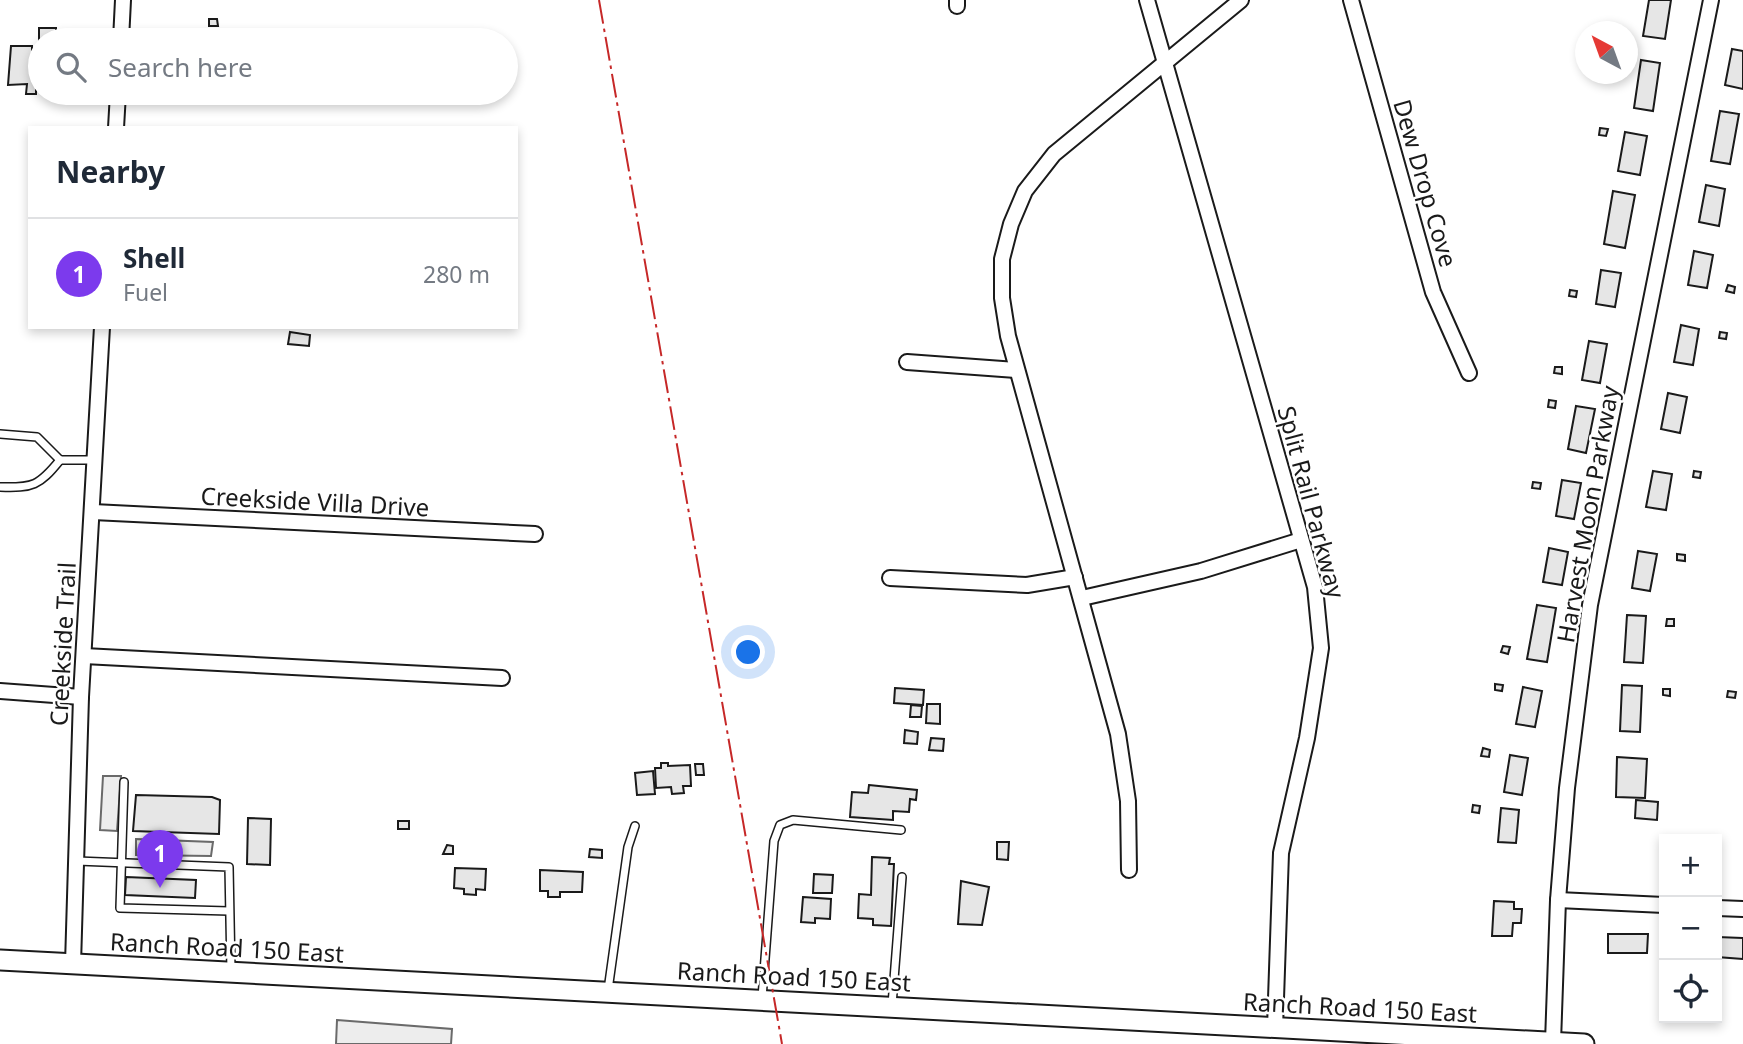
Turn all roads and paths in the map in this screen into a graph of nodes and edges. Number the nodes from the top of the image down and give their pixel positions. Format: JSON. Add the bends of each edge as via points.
{"nodes":[{"id":1,"x":123,"y":0,"type":"edge"},
{"id":2,"x":1147,"y":0,"type":"edge"},
{"id":3,"x":1241,"y":0,"type":"edge"},
{"id":4,"x":1351,"y":0,"type":"edge"},
{"id":5,"x":1711,"y":0,"type":"edge"},
{"id":6,"x":122,"y":28,"type":"edge"},
{"id":7,"x":1165,"y":62,"type":"junction"},
{"id":8,"x":117,"y":105,"type":"edge"},
{"id":9,"x":116,"y":126,"type":"edge"},
{"id":10,"x":102,"y":329,"type":"edge"},
{"id":11,"x":906,"y":362,"type":"dead end"},
{"id":12,"x":1016,"y":370,"type":"junction"},
{"id":13,"x":1469,"y":373,"type":"dead end"},
{"id":14,"x":0,"y":435,"type":"edge"},
{"id":15,"x":60,"y":460,"type":"junction"},
{"id":16,"x":93,"y":460,"type":"junction"},
{"id":17,"x":0,"y":487,"type":"edge"},
{"id":18,"x":93,"y":512,"type":"junction"},
{"id":19,"x":535,"y":534,"type":"dead end"},
{"id":20,"x":1301,"y":540,"type":"junction"},
{"id":21,"x":1075,"y":577,"type":"junction"},
{"id":22,"x":890,"y":578,"type":"dead end"},
{"id":23,"x":1082,"y":598,"type":"junction"},
{"id":24,"x":84,"y":656,"type":"junction"},
{"id":25,"x":502,"y":678,"type":"dead end"},
{"id":26,"x":0,"y":691,"type":"edge"},
{"id":27,"x":81,"y":696,"type":"junction"},
{"id":28,"x":124,"y":782,"type":"dead end"},
{"id":29,"x":635,"y":826,"type":"dead end"},
{"id":30,"x":901,"y":830,"type":"dead end"},
{"id":31,"x":76,"y":860,"type":"junction"},
{"id":32,"x":122,"y":863,"type":"junction"},
{"id":33,"x":1129,"y":870,"type":"dead end"},
{"id":34,"x":901,"y":877,"type":"dead end"},
{"id":35,"x":1558,"y":900,"type":"junction"},
{"id":36,"x":1659,"y":905,"type":"edge"},
{"id":37,"x":1722,"y":908,"type":"edge"},
{"id":38,"x":1743,"y":909,"type":"edge"},
{"id":39,"x":229,"y":911,"type":"junction"},
{"id":40,"x":0,"y":960,"type":"edge"},
{"id":41,"x":73,"y":964,"type":"junction"},
{"id":42,"x":231,"y":971,"type":"junction"},
{"id":43,"x":608,"y":990,"type":"junction"},
{"id":44,"x":762,"y":999,"type":"junction"},
{"id":45,"x":892,"y":1006,"type":"junction"},
{"id":46,"x":1275,"y":1028,"type":"junction"},
{"id":47,"x":1553,"y":1042,"type":"edge"},
{"id":48,"x":1584,"y":1044,"type":"edge"}],
"edges":[{"from":1,"to":6,"type":"street"},
{"from":2,"to":7,"type":"street","name":"Split Rail Parkway"},
{"from":3,"to":7,"type":"street"},
{"from":4,"to":13,"type":"street","name":"Dew Drop Cove","via":[[1433,292]]},
{"from":5,"to":35,"type":"street","name":"Harvest Moon Parkway","via":[[1590,605]]},
{"from":7,"to":12,"type":"street","via":[[1054,155],[1025,191],[1002,259],[1002,298]]},
{"from":7,"to":20,"type":"street","name":"Split Rail Parkway"},
{"from":8,"to":9,"type":"street"},
{"from":10,"to":16,"type":"street","name":"Creekside Trail"},
{"from":11,"to":12,"type":"street"},
{"from":12,"to":21,"type":"street"},
{"from":14,"to":15,"type":"lane","via":[[37,437]]},
{"from":15,"to":16,"type":"lane"},
{"from":15,"to":17,"type":"lane","via":[[31,488]]},
{"from":16,"to":18,"type":"street","name":"Creekside Trail"},
{"from":18,"to":19,"type":"street","name":"Creekside Villa Drive"},
{"from":18,"to":24,"type":"street","name":"Creekside Trail"},
{"from":20,"to":23,"type":"street","via":[[1200,571]]},
{"from":20,"to":46,"type":"street","name":"Split Rail Parkway","via":[[1315,587],[1321,648],[1281,853]]},
{"from":21,"to":22,"type":"street","via":[[1027,585]]},
{"from":21,"to":23,"type":"street"},
{"from":23,"to":33,"type":"street","via":[[1125,770]]},
{"from":24,"to":25,"type":"street"},
{"from":24,"to":27,"type":"street","name":"Creekside Trail"},
{"from":26,"to":27,"type":"street"},
{"from":27,"to":31,"type":"street","name":"Creekside Trail"},
{"from":28,"to":32,"type":"lane"},
{"from":29,"to":43,"type":"lane"},
{"from":30,"to":44,"type":"lane","via":[[793,820],[780,825],[774,841]]},
{"from":31,"to":32,"type":"lane"},
{"from":31,"to":41,"type":"street","name":"Creekside Trail"},
{"from":32,"to":39,"type":"lane","via":[[229,867]]},
{"from":32,"to":39,"type":"lane","via":[[120,908]]},
{"from":34,"to":45,"type":"lane"},
{"from":35,"to":36,"type":"street"},
{"from":35,"to":47,"type":"street","name":"Harvest Moon Parkway"},
{"from":37,"to":38,"type":"street"},
{"from":39,"to":42,"type":"lane"},
{"from":40,"to":41,"type":"main road","name":"Ranch Road 150 East"},
{"from":41,"to":42,"type":"main road","name":"Ranch Road 150 East"},
{"from":42,"to":43,"type":"main road","name":"Ranch Road 150 East"},
{"from":43,"to":44,"type":"main road","name":"Ranch Road 150 East"},
{"from":44,"to":45,"type":"main road","name":"Ranch Road 150 East"},
{"from":45,"to":46,"type":"main road","name":"Ranch Road 150 East"},
{"from":46,"to":47,"type":"main road","name":"Ranch Road 150 East"},
{"from":47,"to":48,"type":"main road","name":"Ranch Road 150 East"}]}
